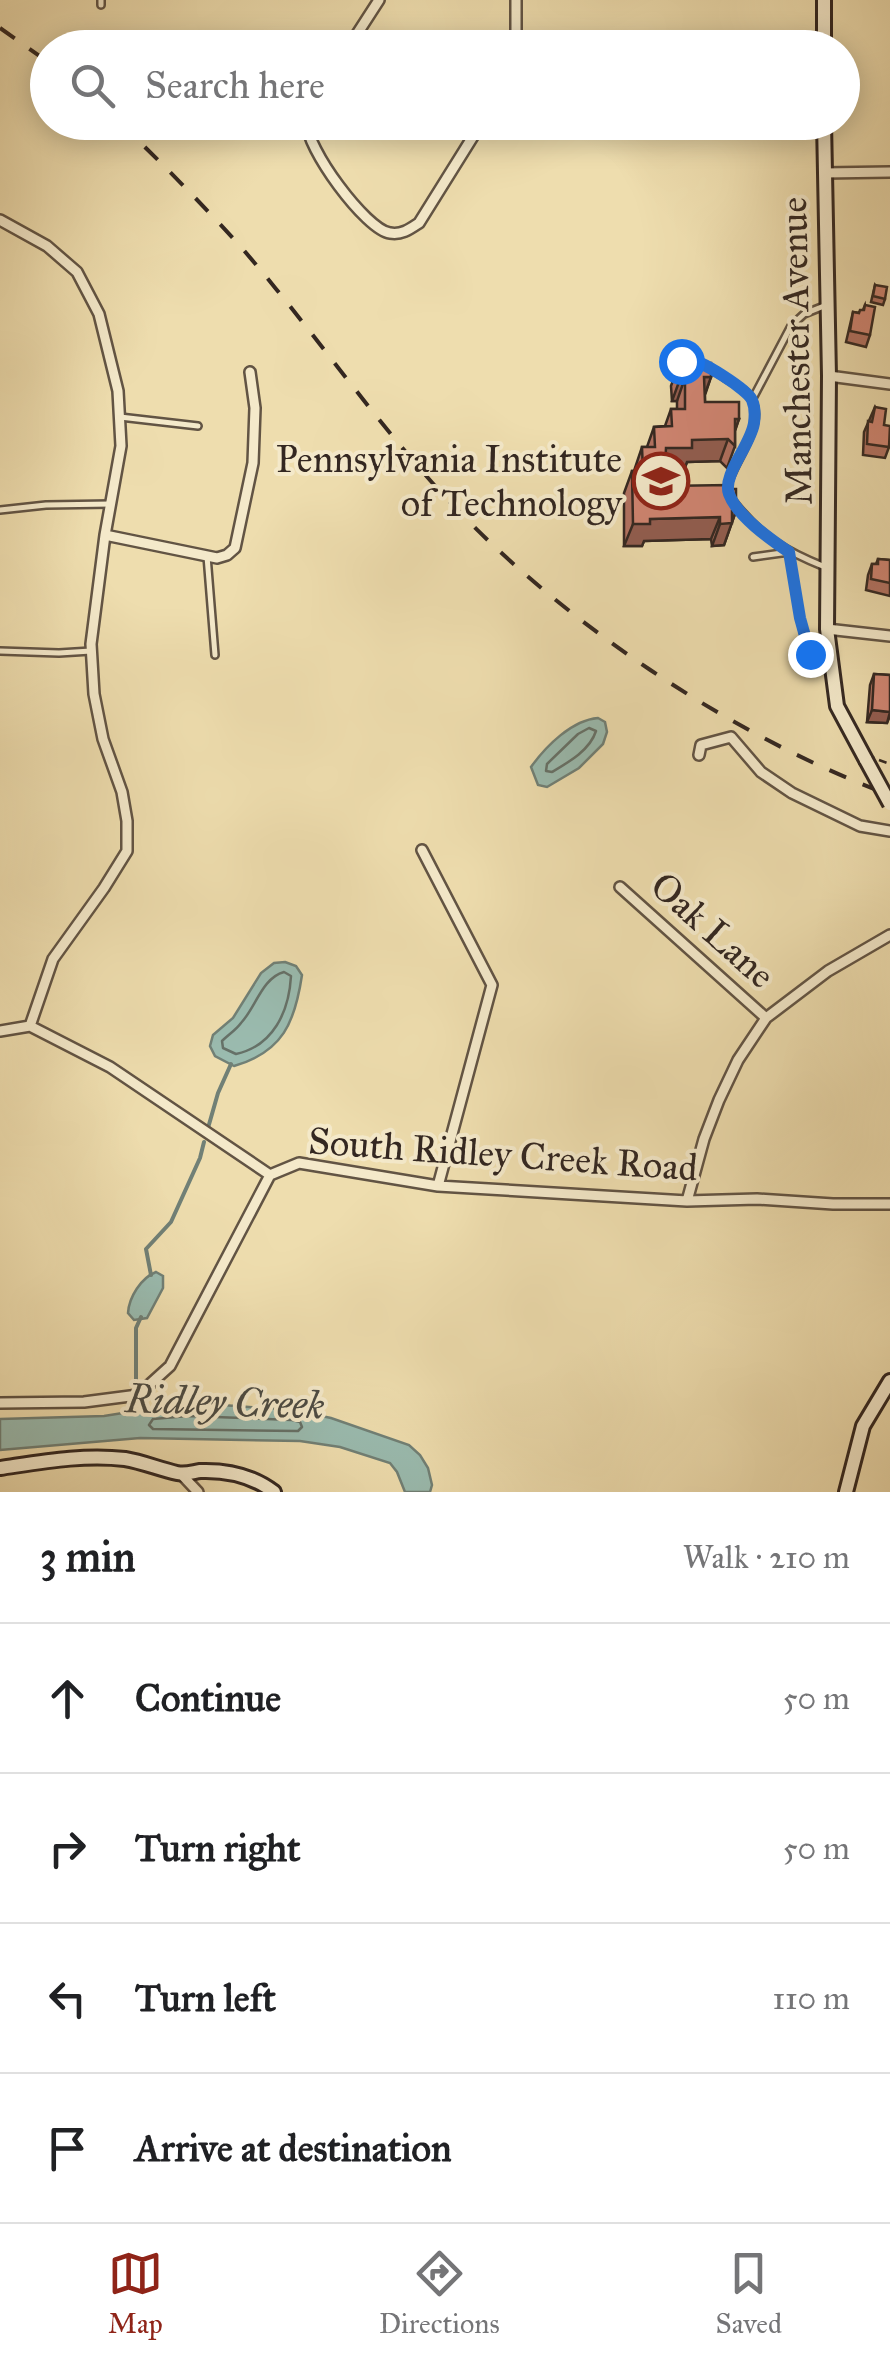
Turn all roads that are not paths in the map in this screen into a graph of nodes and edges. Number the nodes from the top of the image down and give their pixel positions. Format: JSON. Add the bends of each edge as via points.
{"nodes":[{"id":1,"x":379,"y":0,"type":"edge"},
{"id":2,"x":516,"y":0,"type":"edge"},
{"id":3,"x":824,"y":0,"type":"edge"},
{"id":4,"x":360,"y":30,"type":"edge"},
{"id":5,"x":516,"y":30,"type":"edge"},
{"id":6,"x":824,"y":30,"type":"edge"},
{"id":7,"x":310,"y":140,"type":"edge"},
{"id":8,"x":471,"y":140,"type":"edge"},
{"id":9,"x":824,"y":140,"type":"edge"},
{"id":10,"x":890,"y":172,"type":"edge"},
{"id":11,"x":824,"y":173,"type":"junction"},
{"id":12,"x":0,"y":220,"type":"edge"},
{"id":13,"x":827,"y":304,"type":"junction"},
{"id":14,"x":681,"y":361,"type":"edge"},
{"id":15,"x":250,"y":372,"type":"dead end"},
{"id":16,"x":829,"y":376,"type":"junction"},
{"id":17,"x":890,"y":384,"type":"edge"},
{"id":18,"x":752,"y":400,"type":"junction"},
{"id":19,"x":120,"y":418,"type":"junction"},
{"id":20,"x":198,"y":426,"type":"dead end"},
{"id":21,"x":111,"y":504,"type":"junction"},
{"id":22,"x":0,"y":510,"type":"edge"},
{"id":23,"x":105,"y":534,"type":"junction"},
{"id":24,"x":789,"y":552,"type":"junction"},
{"id":25,"x":207,"y":556,"type":"junction"},
{"id":26,"x":753,"y":556,"type":"dead end"},
{"id":27,"x":828,"y":568,"type":"junction"},
{"id":28,"x":828,"y":629,"type":"junction"},
{"id":29,"x":890,"y":636,"type":"edge"},
{"id":30,"x":0,"y":650,"type":"edge"},
{"id":31,"x":91,"y":651,"type":"junction"},
{"id":32,"x":810,"y":654,"type":"dead end"},
{"id":33,"x":215,"y":655,"type":"dead end"},
{"id":34,"x":699,"y":755,"type":"dead end"},
{"id":35,"x":890,"y":805,"type":"edge"},
{"id":36,"x":890,"y":831,"type":"edge"},
{"id":37,"x":422,"y":850,"type":"dead end"},
{"id":38,"x":620,"y":887,"type":"dead end"},
{"id":39,"x":890,"y":935,"type":"edge"},
{"id":40,"x":766,"y":1018,"type":"junction"},
{"id":41,"x":30,"y":1026,"type":"junction"},
{"id":42,"x":0,"y":1031,"type":"edge"},
{"id":43,"x":270,"y":1176,"type":"junction"},
{"id":44,"x":438,"y":1186,"type":"junction"},
{"id":45,"x":687,"y":1201,"type":"junction"},
{"id":46,"x":890,"y":1204,"type":"edge"},
{"id":47,"x":890,"y":1381,"type":"edge"},
{"id":48,"x":0,"y":1403,"type":"edge"},
{"id":49,"x":0,"y":1468,"type":"edge"},
{"id":50,"x":181,"y":1474,"type":"junction"},
{"id":51,"x":198,"y":1492,"type":"edge"},
{"id":52,"x":274,"y":1492,"type":"edge"},
{"id":53,"x":846,"y":1492,"type":"edge"}],
"edges":[{"from":1,"to":4,"type":"street"},
{"from":2,"to":5,"type":"street"},
{"from":3,"to":6,"type":"street"},
{"from":7,"to":8,"type":"street","via":[[371,223],[387,233],[420,223]]},
{"from":9,"to":11,"type":"street","name":"Manchester Avenue"},
{"from":10,"to":11,"type":"street"},
{"from":11,"to":13,"type":"street","name":"Manchester Avenue"},
{"from":12,"to":19,"type":"street","via":[[77,272],[99,314]]},
{"from":13,"to":16,"type":"street","name":"Manchester Avenue"},
{"from":13,"to":18,"type":"lane","via":[[791,326]]},
{"from":14,"to":18,"type":"lane","via":[[699,362]]},
{"from":15,"to":25,"type":"street","via":[[252,463],[235,548]]},
{"from":16,"to":17,"type":"street"},
{"from":16,"to":27,"type":"street","name":"Manchester Avenue"},
{"from":18,"to":24,"type":"lane","via":[[752,431],[727,490],[748,520]]},
{"from":19,"to":20,"type":"lane"},
{"from":19,"to":21,"type":"street"},
{"from":21,"to":22,"type":"lane"},
{"from":21,"to":23,"type":"street"},
{"from":23,"to":25,"type":"street"},
{"from":23,"to":31,"type":"street"},
{"from":24,"to":26,"type":"lane"},
{"from":24,"to":27,"type":"lane"},
{"from":24,"to":32,"type":"lane"},
{"from":25,"to":33,"type":"lane"},
{"from":27,"to":28,"type":"street","name":"Manchester Avenue"},
{"from":28,"to":29,"type":"street"},
{"from":28,"to":35,"type":"street","name":"Manchester Avenue","bridge":true,"via":[[837,706],[872,760]]},
{"from":30,"to":31,"type":"lane"},
{"from":31,"to":41,"type":"street","via":[[94,694],[128,821],[126,851],[53,960]]},
{"from":34,"to":36,"type":"street","via":[[701,745],[730,737],[761,772],[792,793],[860,826]]},
{"from":37,"to":44,"type":"street","via":[[492,985]]},
{"from":38,"to":40,"type":"street","name":"Oak Lane"},
{"from":39,"to":40,"type":"street"},
{"from":40,"to":45,"type":"street","via":[[718,1100]]},
{"from":41,"to":42,"type":"street"},
{"from":41,"to":43,"type":"street","via":[[110,1067]]},
{"from":43,"to":44,"type":"street","name":"South Ridley Creek Road","via":[[299,1164]]},
{"from":43,"to":48,"type":"street","name":"South Ridley Creek Road","via":[[170,1366],[147,1389],[84,1402]]},
{"from":44,"to":45,"type":"street","name":"South Ridley Creek Road"},
{"from":45,"to":46,"type":"street","name":"South Ridley Creek Road"},
{"from":47,"to":53,"type":"street","via":[[863,1426]]},
{"from":49,"to":50,"type":"street","via":[[96,1457]]},
{"from":50,"to":51,"type":"street"},
{"from":50,"to":52,"type":"street","via":[[235,1474]]}]}
